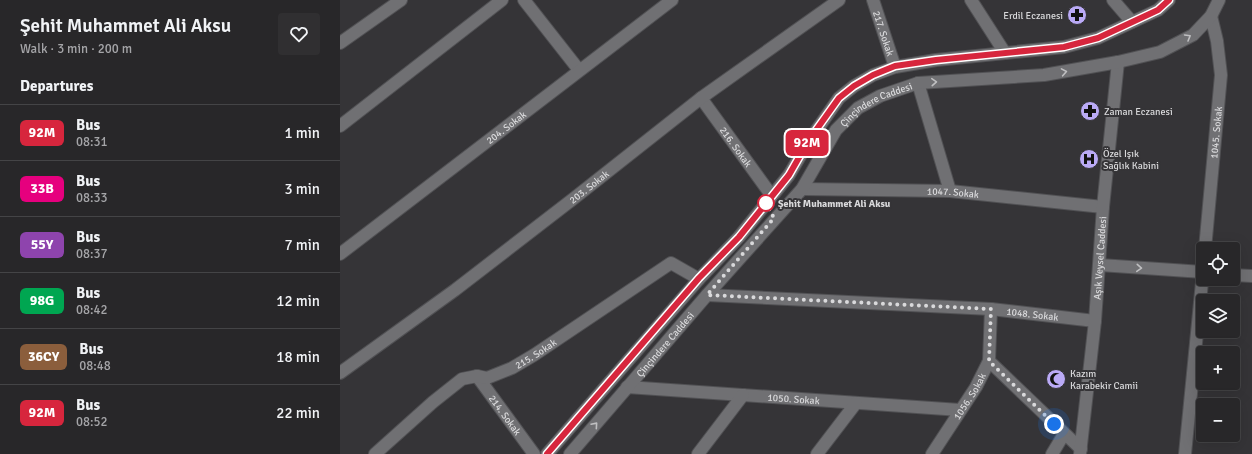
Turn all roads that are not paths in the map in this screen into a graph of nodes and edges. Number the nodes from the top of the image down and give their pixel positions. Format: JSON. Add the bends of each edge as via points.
{"nodes":[{"id":1,"x":401,"y":0,"type":"edge"},
{"id":2,"x":502,"y":0,"type":"edge"},
{"id":3,"x":524,"y":0,"type":"edge"},
{"id":4,"x":672,"y":0,"type":"edge"},
{"id":5,"x":839,"y":0,"type":"edge"},
{"id":6,"x":873,"y":0,"type":"edge"},
{"id":7,"x":971,"y":0,"type":"edge"},
{"id":8,"x":1113,"y":0,"type":"edge"},
{"id":9,"x":1169,"y":0,"type":"edge"},
{"id":10,"x":1219,"y":0,"type":"edge"},
{"id":11,"x":1211,"y":16,"type":"junction"},
{"id":12,"x":1132,"y":22,"type":"junction"},
{"id":13,"x":340,"y":43,"type":"edge"},
{"id":14,"x":1005,"y":53,"type":"junction"},
{"id":15,"x":1118,"y":62,"type":"junction"},
{"id":16,"x":895,"y":66,"type":"junction"},
{"id":17,"x":579,"y":70,"type":"junction"},
{"id":18,"x":918,"y":83,"type":"junction"},
{"id":19,"x":701,"y":98,"type":"junction"},
{"id":20,"x":340,"y":126,"type":"edge"},
{"id":21,"x":802,"y":189,"type":"junction"},
{"id":22,"x":950,"y":191,"type":"junction"},
{"id":23,"x":772,"y":196,"type":"junction"},
{"id":24,"x":1103,"y":207,"type":"junction"},
{"id":25,"x":1206,"y":242,"type":"edge"},
{"id":26,"x":340,"y":254,"type":"edge"},
{"id":27,"x":1100,"y":265,"type":"junction"},
{"id":28,"x":1196,"y":272,"type":"edge"},
{"id":29,"x":1240,"y":275,"type":"edge"},
{"id":30,"x":1252,"y":276,"type":"edge"},
{"id":31,"x":699,"y":278,"type":"junction"},
{"id":32,"x":1202,"y":286,"type":"edge"},
{"id":33,"x":707,"y":295,"type":"junction"},
{"id":34,"x":991,"y":309,"type":"junction"},
{"id":35,"x":1095,"y":321,"type":"junction"},
{"id":36,"x":989,"y":361,"type":"junction"},
{"id":37,"x":340,"y":373,"type":"edge"},
{"id":38,"x":477,"y":376,"type":"junction"},
{"id":39,"x":628,"y":387,"type":"junction"},
{"id":40,"x":743,"y":395,"type":"junction"},
{"id":41,"x":856,"y":403,"type":"junction"},
{"id":42,"x":960,"y":410,"type":"junction"},
{"id":43,"x":1064,"y":434,"type":"junction"},
{"id":44,"x":1081,"y":452,"type":"edge"},
{"id":45,"x":375,"y":454,"type":"edge"},
{"id":46,"x":534,"y":454,"type":"edge"},
{"id":47,"x":547,"y":454,"type":"edge"},
{"id":48,"x":570,"y":454,"type":"edge"},
{"id":49,"x":698,"y":454,"type":"edge"},
{"id":50,"x":817,"y":454,"type":"edge"},
{"id":51,"x":932,"y":454,"type":"edge"},
{"id":52,"x":1052,"y":454,"type":"edge"},
{"id":53,"x":1185,"y":454,"type":"edge"}],
"edges":[{"from":1,"to":13,"type":"street"},
{"from":2,"to":20,"type":"street"},
{"from":3,"to":17,"type":"street"},
{"from":4,"to":17,"type":"street","name":"204. Sokak"},
{"from":5,"to":19,"type":"street","name":"203. Sokak"},
{"from":6,"to":16,"type":"street","name":"217. Sokak"},
{"from":7,"to":14,"type":"street"},
{"from":8,"to":12,"type":"street"},
{"from":9,"to":12,"type":"street","name":"Çinçindere Caddesi","via":[[1158,10]]},
{"from":10,"to":11,"type":"street","name":"Çinçindere Caddesi"},
{"from":15,"to":11,"type":"street","name":"Çinçindere Caddesi","one_way":true,"via":[[1160,52],[1193,35]]},
{"from":11,"to":25,"type":"street","name":"1045. Sokak","via":[[1221,75]]},
{"from":12,"to":14,"type":"street","name":"Çinçindere Caddesi","via":[[1098,38],[1064,47]]},
{"from":14,"to":16,"type":"street","name":"Çinçindere Caddesi"},
{"from":18,"to":15,"type":"street","name":"Çinçindere Caddesi","one_way":true,"via":[[1044,75]]},
{"from":15,"to":24,"type":"street","name":"Aşık Veysel Caddesi"},
{"from":16,"to":23,"type":"street","name":"Çinçindere Caddesi","via":[[873,75],[839,98],[809,140],[789,175]]},
{"from":17,"to":26,"type":"street","name":"204. Sokak"},
{"from":18,"to":21,"type":"street","name":"Çinçindere Caddesi","via":[[880,96],[858,108],[836,130]]},
{"from":18,"to":22,"type":"street"},
{"from":19,"to":23,"type":"street","name":"216. Sokak"},
{"from":19,"to":37,"type":"street","name":"203. Sokak","via":[[455,290]]},
{"from":21,"to":22,"type":"street","name":"1047. Sokak"},
{"from":21,"to":33,"type":"street","name":"Çinçindere Caddesi"},
{"from":22,"to":24,"type":"street","name":"1047. Sokak"},
{"from":23,"to":31,"type":"street","name":"Çinçindere Caddesi","via":[[739,237]]},
{"from":24,"to":27,"type":"street","name":"Aşık Veysel Caddesi"},
{"from":27,"to":28,"type":"street","one_way":true},
{"from":27,"to":35,"type":"street","name":"Aşık Veysel Caddesi"},
{"from":29,"to":30,"type":"street"},
{"from":31,"to":38,"type":"street","name":"215. Sokak","via":[[671,263],[512,368],[487,378]]},
{"from":31,"to":47,"type":"street","name":"Çinçindere Caddesi"},
{"from":32,"to":53,"type":"street"},
{"from":33,"to":34,"type":"street","name":"1048. Sokak"},
{"from":33,"to":39,"type":"street","name":"Çinçindere Caddesi"},
{"from":34,"to":35,"type":"street","name":"1048. Sokak"},
{"from":34,"to":36,"type":"street","name":"1056. Sokak"},
{"from":35,"to":44,"type":"street","name":"Aşık Veysel Caddesi"},
{"from":36,"to":42,"type":"street","name":"1056. Sokak","via":[[976,387]]},
{"from":36,"to":43,"type":"street"},
{"from":38,"to":45,"type":"street","name":"215. Sokak","via":[[462,378]]},
{"from":38,"to":46,"type":"street","name":"214. Sokak"},
{"from":39,"to":40,"type":"street","name":"1050. Sokak"},
{"from":48,"to":39,"type":"street","name":"Çinçindere Caddesi","one_way":true},
{"from":40,"to":41,"type":"street","name":"1050. Sokak"},
{"from":40,"to":49,"type":"street"},
{"from":41,"to":42,"type":"street","name":"1050. Sokak"},
{"from":41,"to":50,"type":"street"},
{"from":42,"to":51,"type":"street","name":"1056. Sokak"},
{"from":43,"to":44,"type":"street"},
{"from":43,"to":52,"type":"street"}]}
